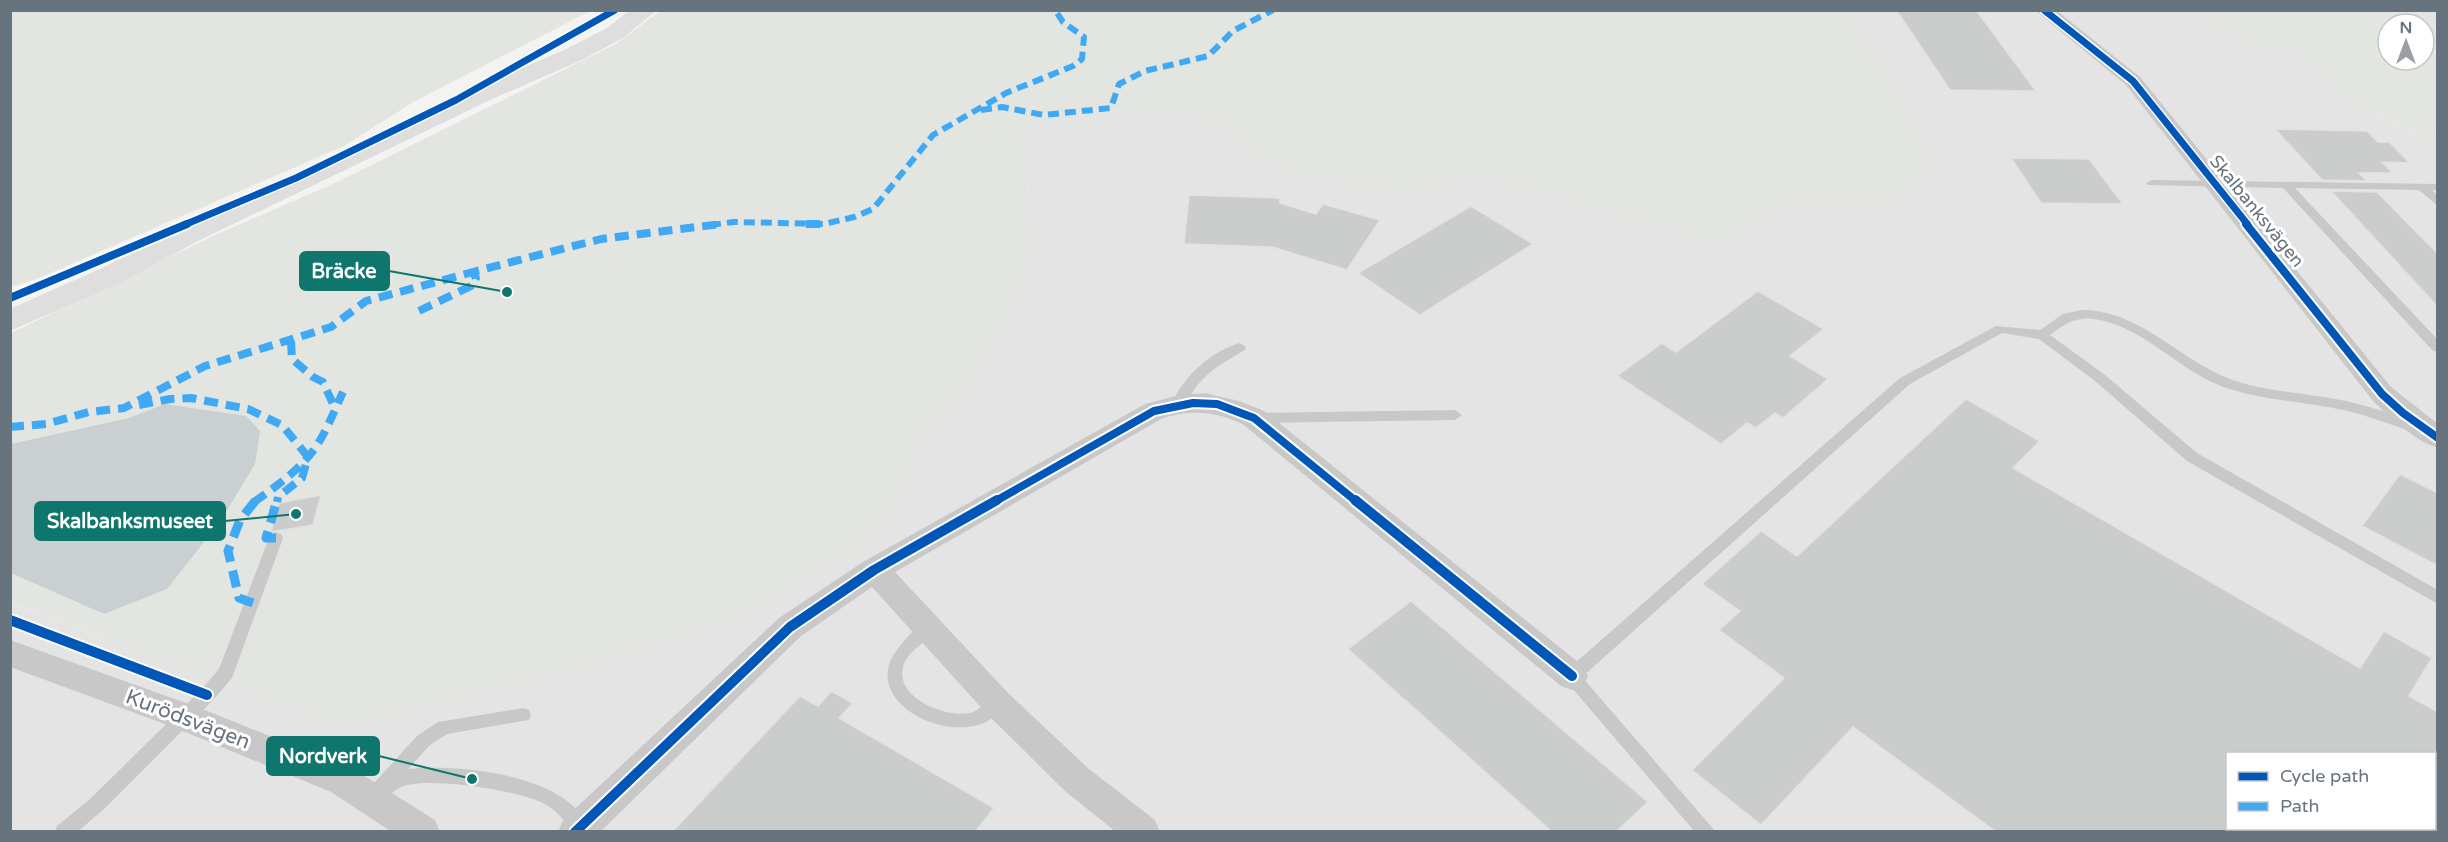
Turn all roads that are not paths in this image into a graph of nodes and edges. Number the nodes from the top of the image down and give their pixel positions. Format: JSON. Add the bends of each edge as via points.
{"nodes":[{"id":1,"x":623,"y":10,"type":"edge"},
{"id":2,"x":646,"y":10,"type":"edge"},
{"id":3,"x":2044,"y":10,"type":"edge"},
{"id":4,"x":482,"y":95,"type":"junction"},
{"id":5,"x":2152,"y":183,"type":"dead end"},
{"id":6,"x":2215,"y":184,"type":"junction"},
{"id":7,"x":2286,"y":185,"type":"junction"},
{"id":8,"x":2421,"y":187,"type":"junction"},
{"id":9,"x":2438,"y":187,"type":"edge"},
{"id":10,"x":2438,"y":203,"type":"edge"},
{"id":11,"x":188,"y":235,"type":"junction"},
{"id":12,"x":10,"y":305,"type":"edge"},
{"id":13,"x":10,"y":321,"type":"edge"},
{"id":14,"x":2042,"y":335,"type":"junction"},
{"id":15,"x":1240,"y":347,"type":"dead end"},
{"id":16,"x":2438,"y":348,"type":"edge"},
{"id":17,"x":1179,"y":403,"type":"junction"},
{"id":18,"x":1455,"y":415,"type":"dead end"},
{"id":19,"x":1254,"y":418,"type":"junction"},
{"id":20,"x":2434,"y":436,"type":"edge"},
{"id":21,"x":276,"y":538,"type":"dead end"},
{"id":22,"x":874,"y":570,"type":"junction"},
{"id":23,"x":2438,"y":598,"type":"edge"},
{"id":24,"x":927,"y":628,"type":"junction"},
{"id":25,"x":10,"y":653,"type":"edge"},
{"id":26,"x":1572,"y":676,"type":"junction"},
{"id":27,"x":997,"y":703,"type":"junction"},
{"id":28,"x":523,"y":715,"type":"dead end"},
{"id":29,"x":185,"y":717,"type":"junction"},
{"id":30,"x":372,"y":798,"type":"junction"},
{"id":31,"x":578,"y":829,"type":"edge"},
{"id":32,"x":63,"y":831,"type":"edge"},
{"id":33,"x":423,"y":831,"type":"edge"},
{"id":34,"x":1143,"y":831,"type":"edge"},
{"id":35,"x":1707,"y":831,"type":"edge"}],
"edges":[{"from":1,"to":4,"type":"main road"},
{"from":2,"to":4,"type":"main road","via":[[615,33],[573,55]]},
{"from":3,"to":6,"type":"street","name":"Skalbanksvägen","via":[[2133,81]]},
{"from":4,"to":11,"type":"main road"},
{"from":5,"to":6,"type":"lane"},
{"from":6,"to":7,"type":"lane"},
{"from":6,"to":20,"type":"street","name":"Skalbanksvägen","via":[[2382,394]]},
{"from":7,"to":8,"type":"lane"},
{"from":7,"to":16,"type":"lane"},
{"from":8,"to":9,"type":"lane"},
{"from":8,"to":10,"type":"lane"},
{"from":11,"to":12,"type":"main road"},
{"from":11,"to":13,"type":"main road"},
{"from":14,"to":20,"type":"lane","via":[[2066,316],[2100,315],[2144,334],[2190,365],[2227,382],[2356,408]]},
{"from":14,"to":23,"type":"lane","via":[[2100,378],[2192,457]]},
{"from":14,"to":26,"type":"lane","via":[[2000,329],[1905,381]]},
{"from":15,"to":17,"type":"lane","via":[[1193,377]]},
{"from":17,"to":19,"type":"street","via":[[1233,406]]},
{"from":17,"to":22,"type":"street","via":[[1154,411]]},
{"from":18,"to":19,"type":"lane"},
{"from":19,"to":26,"type":"street"},
{"from":21,"to":29,"type":"lane","via":[[226,673]]},
{"from":22,"to":24,"type":"street"},
{"from":22,"to":31,"type":"street","via":[[790,627]]},
{"from":24,"to":27,"type":"street"},
{"from":24,"to":27,"type":"lane","via":[[895,667],[893,680],[899,692],[911,703],[949,721],[971,720]]},
{"from":25,"to":29,"type":"street","name":"Kurödsvägen"},
{"from":26,"to":35,"type":"lane"},
{"from":27,"to":34,"type":"street","via":[[1077,780]]},
{"from":28,"to":30,"type":"lane","via":[[444,727],[423,741]]},
{"from":29,"to":30,"type":"street","name":"Kurödsvägen","via":[[343,781]]},
{"from":29,"to":32,"type":"lane","via":[[97,804]]},
{"from":30,"to":31,"type":"lane","via":[[408,777],[472,779],[548,796],[566,809]]},
{"from":30,"to":33,"type":"street","name":"Kurödsvägen"}]}
